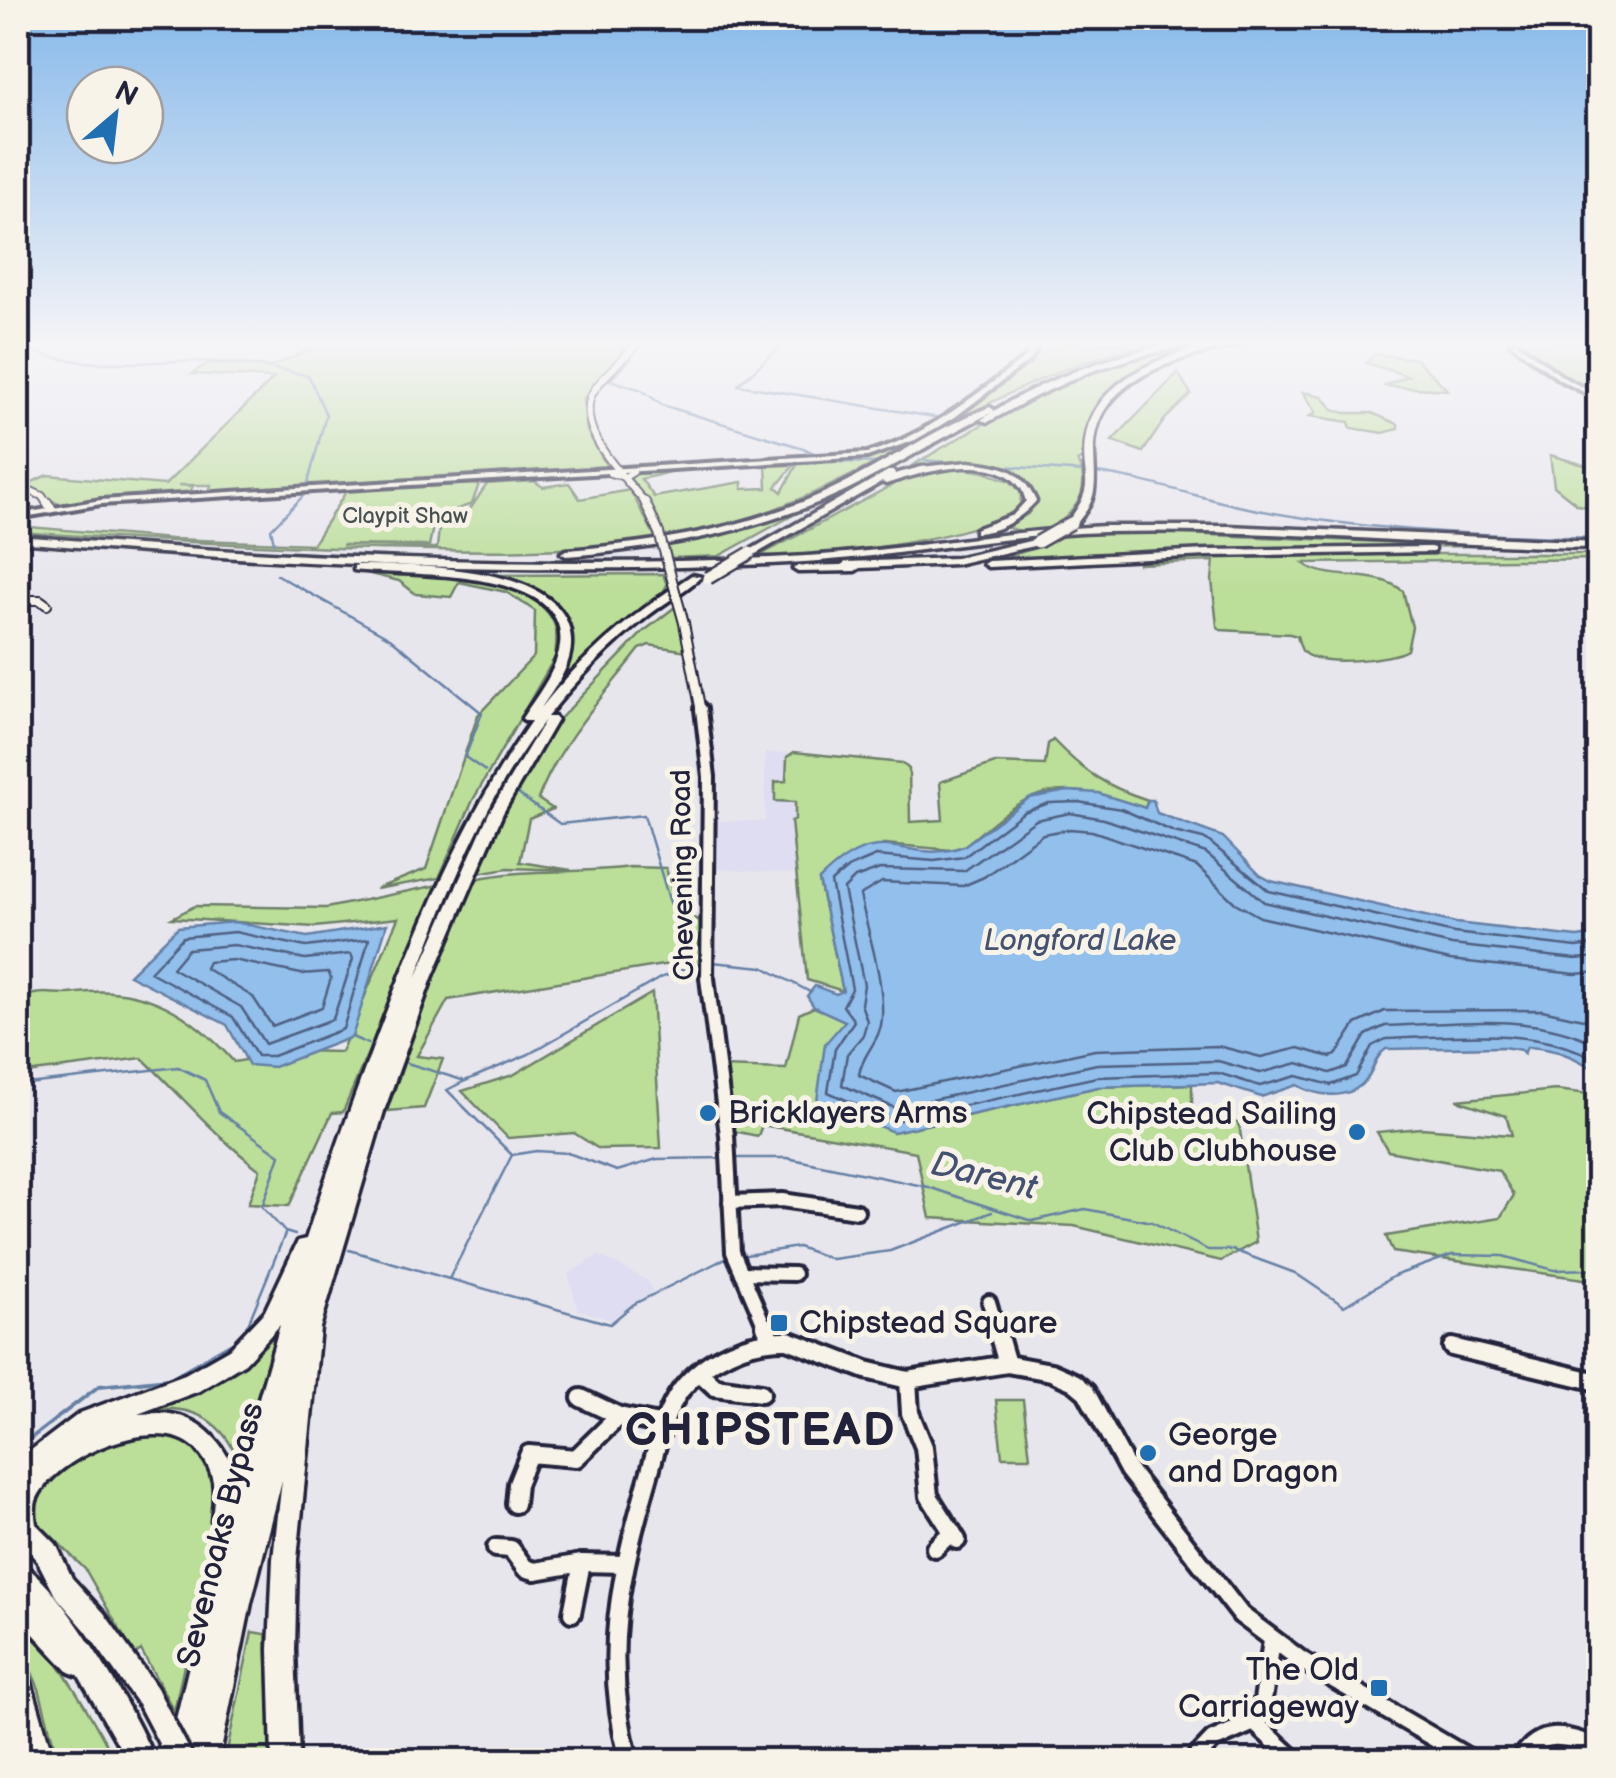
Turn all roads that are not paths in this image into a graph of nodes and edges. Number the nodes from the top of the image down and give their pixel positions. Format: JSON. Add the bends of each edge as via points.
{"nodes":[{"id":1,"x":591,"y":426,"type":"edge"},
{"id":2,"x":939,"y":426,"type":"edge"},
{"id":3,"x":960,"y":426,"type":"edge"},
{"id":4,"x":962,"y":426,"type":"edge"},
{"id":5,"x":976,"y":426,"type":"edge"},
{"id":6,"x":1093,"y":426,"type":"edge"},
{"id":7,"x":621,"y":472,"type":"junction"},
{"id":8,"x":18,"y":485,"type":"edge"},
{"id":9,"x":50,"y":508,"type":"junction"},
{"id":10,"x":18,"y":516,"type":"edge"},
{"id":11,"x":807,"y":522,"type":"junction"},
{"id":12,"x":18,"y":540,"type":"edge"},
{"id":13,"x":1598,"y":548,"type":"edge"},
{"id":14,"x":851,"y":555,"type":"junction"},
{"id":15,"x":170,"y":556,"type":"junction"},
{"id":16,"x":680,"y":568,"type":"junction"},
{"id":17,"x":702,"y":577,"type":"junction"},
{"id":18,"x":18,"y":600,"type":"edge"},
{"id":19,"x":48,"y":604,"type":"dead end"},
{"id":20,"x":473,"y":831,"type":"junction"},
{"id":21,"x":730,"y":1202,"type":"junction"},
{"id":22,"x":326,"y":1208,"type":"junction"},
{"id":23,"x":858,"y":1211,"type":"dead end"},
{"id":24,"x":742,"y":1273,"type":"junction"},
{"id":25,"x":794,"y":1274,"type":"dead end"},
{"id":26,"x":989,"y":1302,"type":"dead end"},
{"id":27,"x":309,"y":1328,"type":"junction"},
{"id":28,"x":770,"y":1340,"type":"junction"},
{"id":29,"x":1452,"y":1347,"type":"dead end"},
{"id":30,"x":1006,"y":1364,"type":"junction"},
{"id":31,"x":699,"y":1372,"type":"junction"},
{"id":32,"x":908,"y":1380,"type":"junction"},
{"id":33,"x":1598,"y":1382,"type":"edge"},
{"id":34,"x":761,"y":1394,"type":"dead end"},
{"id":35,"x":581,"y":1398,"type":"dead end"},
{"id":36,"x":619,"y":1416,"type":"junction"},
{"id":37,"x":664,"y":1424,"type":"junction"},
{"id":38,"x":18,"y":1474,"type":"edge"},
{"id":39,"x":515,"y":1504,"type":"dead end"},
{"id":40,"x":18,"y":1540,"type":"edge"},
{"id":41,"x":496,"y":1548,"type":"dead end"},
{"id":42,"x":935,"y":1548,"type":"dead end"},
{"id":43,"x":582,"y":1563,"type":"junction"},
{"id":44,"x":624,"y":1564,"type":"junction"},
{"id":45,"x":18,"y":1574,"type":"edge"},
{"id":46,"x":60,"y":1581,"type":"junction"},
{"id":47,"x":221,"y":1581,"type":"junction"},
{"id":48,"x":18,"y":1602,"type":"edge"},
{"id":49,"x":572,"y":1613,"type":"dead end"},
{"id":50,"x":1272,"y":1641,"type":"junction"},
{"id":51,"x":18,"y":1682,"type":"edge"},
{"id":52,"x":101,"y":1686,"type":"junction"},
{"id":53,"x":1254,"y":1722,"type":"junction"},
{"id":54,"x":1598,"y":1748,"type":"edge"},
{"id":55,"x":137,"y":1754,"type":"edge"},
{"id":56,"x":40,"y":1760,"type":"edge"},
{"id":57,"x":180,"y":1760,"type":"edge"},
{"id":58,"x":205,"y":1760,"type":"edge"},
{"id":59,"x":286,"y":1760,"type":"edge"},
{"id":60,"x":628,"y":1760,"type":"edge"},
{"id":61,"x":1194,"y":1760,"type":"edge"},
{"id":62,"x":1295,"y":1760,"type":"edge"},
{"id":63,"x":1472,"y":1760,"type":"edge"},
{"id":64,"x":1520,"y":1760,"type":"edge"}],
"edges":[{"from":1,"to":7,"type":"street","name":"Chevening Road"},
{"from":2,"to":7,"type":"main road","via":[[894,448],[832,460]]},
{"from":3,"to":12,"type":"highway","via":[[795,508],[717,532],[626,547],[425,554]]},
{"from":4,"to":17,"type":"highway","bridge":true},
{"from":5,"to":11,"type":"highway"},
{"from":6,"to":16,"type":"highway","bridge":true,"via":[[1092,494],[1071,523],[1038,542],[942,562]]},
{"from":7,"to":9,"type":"main road"},
{"from":7,"to":21,"type":"street","name":"Chevening Road","bridge":true,"via":[[659,533],[696,673],[709,776],[705,961]]},
{"from":8,"to":9,"type":"street","via":[[42,496]]},
{"from":9,"to":10,"type":"main road"},
{"from":11,"to":14,"type":"highway","via":[[900,474],[933,465],[998,471],[1030,494],[1026,510],[1004,524]]},
{"from":11,"to":17,"type":"highway","bridge":true},
{"from":12,"to":14,"type":"highway","via":[[447,560],[717,562]]},
{"from":12,"to":15,"type":"highway"},
{"from":13,"to":14,"type":"highway","via":[[1111,529]]},
{"from":13,"to":16,"type":"highway"},
{"from":15,"to":16,"type":"highway"},
{"from":15,"to":20,"type":"highway","via":[[475,576],[518,586],[551,606],[566,630],[562,660],[486,792]]},
{"from":17,"to":20,"type":"highway","via":[[630,624],[562,691],[512,758]]},
{"from":17,"to":27,"type":"highway","via":[[600,663],[559,709],[512,782],[413,1006]]},
{"from":18,"to":19,"type":"street"},
{"from":20,"to":22,"type":"highway","via":[[398,1004]]},
{"from":21,"to":23,"type":"street","via":[[782,1200]]},
{"from":21,"to":24,"type":"street","name":"Chevening Road"},
{"from":22,"to":38,"type":"highway","via":[[272,1318],[237,1356],[192,1383],[88,1421]]},
{"from":22,"to":47,"type":"highway"},
{"from":24,"to":25,"type":"street"},
{"from":24,"to":28,"type":"street","name":"Chevening Road"},
{"from":26,"to":30,"type":"street"},
{"from":27,"to":58,"type":"highway","name":"Sevenoaks Bypass"},
{"from":27,"to":59,"type":"highway","via":[[285,1559]]},
{"from":28,"to":31,"type":"street"},
{"from":28,"to":32,"type":"street","via":[[788,1340]]},
{"from":29,"to":33,"type":"street"},
{"from":30,"to":32,"type":"street"},
{"from":30,"to":50,"type":"street","via":[[1062,1376],[1086,1392],[1128,1470],[1241,1615]]},
{"from":31,"to":34,"type":"street","via":[[716,1387]]},
{"from":31,"to":37,"type":"street","via":[[675,1398]]},
{"from":32,"to":42,"type":"street","via":[[929,1496],[954,1536]]},
{"from":35,"to":36,"type":"street"},
{"from":36,"to":37,"type":"street"},
{"from":36,"to":39,"type":"street","via":[[580,1458],[559,1462],[528,1454]]},
{"from":37,"to":44,"type":"street"},
{"from":40,"to":46,"type":"main road"},
{"from":41,"to":43,"type":"street","via":[[511,1549],[535,1571]]},
{"from":43,"to":44,"type":"street"},
{"from":43,"to":49,"type":"street"},
{"from":44,"to":60,"type":"street","via":[[613,1675]]},
{"from":45,"to":52,"type":"highway","via":[[60,1619]]},
{"from":46,"to":47,"type":"highway","via":[[22,1523],[26,1496],[76,1448],[110,1431],[158,1422],[192,1430],[221,1465]]},
{"from":46,"to":57,"type":"highway","bridge":true,"via":[[148,1697]]},
{"from":47,"to":57,"type":"highway","name":"Sevenoaks Bypass"},
{"from":48,"to":52,"type":"main road"},
{"from":50,"to":53,"type":"street"},
{"from":50,"to":63,"type":"street"},
{"from":51,"to":56,"type":"highway"},
{"from":52,"to":55,"type":"highway"},
{"from":53,"to":61,"type":"street","via":[[1213,1740]]},
{"from":53,"to":62,"type":"street"},
{"from":54,"to":64,"type":"street","via":[[1544,1734]]}]}
